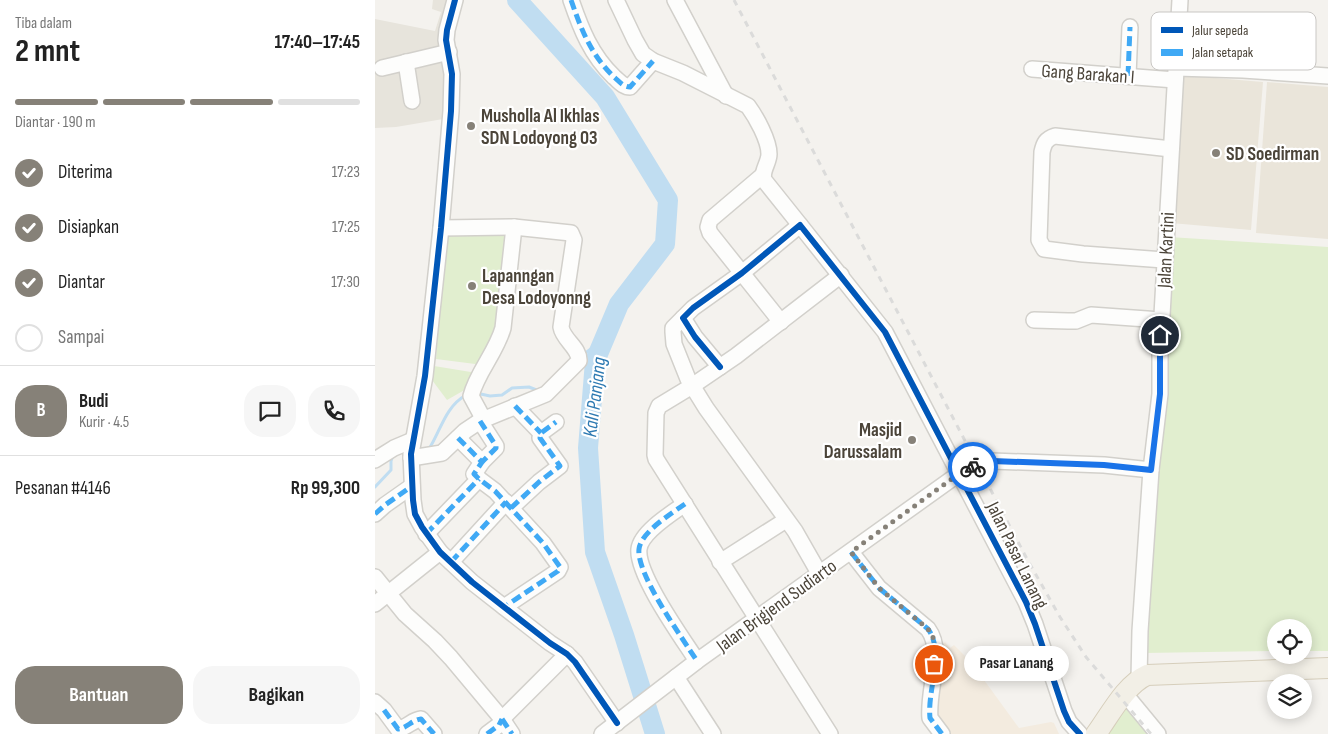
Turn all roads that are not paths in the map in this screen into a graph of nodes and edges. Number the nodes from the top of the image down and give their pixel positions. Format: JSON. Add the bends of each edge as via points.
{"nodes":[{"id":1,"x":455,"y":0,"type":"edge"},
{"id":2,"x":571,"y":0,"type":"edge"},
{"id":3,"x":616,"y":0,"type":"edge"},
{"id":4,"x":675,"y":0,"type":"edge"},
{"id":5,"x":1130,"y":27,"type":"dead end"},
{"id":6,"x":449,"y":52,"type":"junction"},
{"id":7,"x":653,"y":61,"type":"junction"},
{"id":8,"x":406,"y":62,"type":"junction"},
{"id":9,"x":382,"y":68,"type":"dead end"},
{"id":10,"x":1032,"y":70,"type":"dead end"},
{"id":11,"x":1175,"y":70,"type":"edge"},
{"id":12,"x":1175,"y":74,"type":"junction"},
{"id":13,"x":1128,"y":76,"type":"junction"},
{"id":14,"x":1328,"y":76,"type":"edge"},
{"id":15,"x":726,"y":96,"type":"junction"},
{"id":16,"x":412,"y":101,"type":"dead end"},
{"id":17,"x":1171,"y":149,"type":"junction"},
{"id":18,"x":763,"y":175,"type":"junction"},
{"id":19,"x":800,"y":225,"type":"junction"},
{"id":20,"x":514,"y":227,"type":"junction"},
{"id":21,"x":441,"y":228,"type":"junction"},
{"id":22,"x":1164,"y":260,"type":"junction"},
{"id":23,"x":742,"y":273,"type":"junction"},
{"id":24,"x":841,"y":275,"type":"junction"},
{"id":25,"x":683,"y":318,"type":"junction"},
{"id":26,"x":1034,"y":320,"type":"dead end"},
{"id":27,"x":1161,"y":320,"type":"junction"},
{"id":28,"x":781,"y":322,"type":"junction"},
{"id":29,"x":719,"y":367,"type":"junction"},
{"id":30,"x":692,"y":386,"type":"junction"},
{"id":31,"x":515,"y":406,"type":"junction"},
{"id":32,"x":482,"y":420,"type":"junction"},
{"id":33,"x":556,"y":422,"type":"dead end"},
{"id":34,"x":541,"y":433,"type":"junction"},
{"id":35,"x":458,"y":438,"type":"junction"},
{"id":36,"x":412,"y":450,"type":"junction"},
{"id":37,"x":376,"y":457,"type":"edge"},
{"id":38,"x":482,"y":462,"type":"junction"},
{"id":39,"x":1151,"y":470,"type":"junction"},
{"id":40,"x":960,"y":473,"type":"junction"},
{"id":41,"x":479,"y":479,"type":"junction"},
{"id":42,"x":412,"y":486,"type":"junction"},
{"id":43,"x":685,"y":504,"type":"junction"},
{"id":44,"x":508,"y":505,"type":"junction"},
{"id":45,"x":375,"y":514,"type":"edge"},
{"id":46,"x":786,"y":520,"type":"junction"},
{"id":47,"x":426,"y":534,"type":"junction"},
{"id":48,"x":851,"y":552,"type":"junction"},
{"id":49,"x":445,"y":557,"type":"junction"},
{"id":50,"x":721,"y":562,"type":"junction"},
{"id":51,"x":819,"y":573,"type":"junction"},
{"id":52,"x":375,"y":577,"type":"edge"},
{"id":53,"x":389,"y":592,"type":"junction"},
{"id":54,"x":375,"y":604,"type":"edge"},
{"id":55,"x":504,"y":607,"type":"junction"},
{"id":56,"x":758,"y":618,"type":"junction"},
{"id":57,"x":567,"y":654,"type":"junction"},
{"id":58,"x":697,"y":661,"type":"junction"},
{"id":59,"x":1328,"y":668,"type":"edge"},
{"id":60,"x":1139,"y":679,"type":"junction"},
{"id":61,"x":671,"y":681,"type":"junction"},
{"id":62,"x":1121,"y":700,"type":"junction"},
{"id":63,"x":375,"y":702,"type":"edge"},
{"id":64,"x":502,"y":719,"type":"junction"},
{"id":65,"x":617,"y":723,"type":"junction"},
{"id":66,"x":434,"y":734,"type":"edge"},
{"id":67,"x":487,"y":734,"type":"edge"},
{"id":68,"x":512,"y":734,"type":"edge"},
{"id":69,"x":602,"y":734,"type":"edge"},
{"id":70,"x":713,"y":734,"type":"edge"},
{"id":71,"x":830,"y":734,"type":"edge"},
{"id":72,"x":942,"y":734,"type":"edge"},
{"id":73,"x":1080,"y":734,"type":"edge"},
{"id":74,"x":1095,"y":734,"type":"edge"},
{"id":75,"x":1159,"y":734,"type":"edge"}],
"edges":[{"from":1,"to":6,"type":"street","via":[[447,30]]},
{"from":2,"to":7,"type":"street","via":[[589,45],[604,67],[624,86],[630,87]]},
{"from":3,"to":7,"type":"street","via":[[643,54]]},
{"from":4,"to":15,"type":"street"},
{"from":5,"to":13,"type":"street"},
{"from":6,"to":8,"type":"street"},
{"from":6,"to":21,"type":"street","via":[[453,74]]},
{"from":7,"to":15,"type":"street"},
{"from":8,"to":9,"type":"street"},
{"from":8,"to":16,"type":"street"},
{"from":10,"to":13,"type":"street","name":"Gang Barakan I"},
{"from":11,"to":12,"type":"street","name":"Jalan Kartini"},
{"from":12,"to":13,"type":"street","name":"Gang Barakan I"},
{"from":12,"to":14,"type":"street","name":"Gang Barakan I","via":[[1243,70]]},
{"from":12,"to":17,"type":"street","name":"Jalan Kartini"},
{"from":15,"to":18,"type":"street","via":[[748,106],[755,115],[768,147]]},
{"from":17,"to":22,"type":"street","name":"Jalan Kartini"},
{"from":17,"to":22,"type":"street","via":[[1055,136],[1044,143],[1041,170],[1039,240],[1044,249]]},
{"from":18,"to":19,"type":"street","name":"Jalan Pasar Lanang","via":[[767,185]]},
{"from":18,"to":23,"type":"street","via":[[708,224],[710,232]]},
{"from":19,"to":23,"type":"street"},
{"from":19,"to":24,"type":"street","name":"Jalan Pasar Lanang"},
{"from":20,"to":21,"type":"street"},
{"from":20,"to":31,"type":"street","via":[[567,232],[573,236],[561,332],[579,358],[579,362],[546,394]]},
{"from":20,"to":32,"type":"street","via":[[503,328],[473,390]]},
{"from":21,"to":36,"type":"street","via":[[425,376]]},
{"from":22,"to":27,"type":"street","name":"Jalan Kartini"},
{"from":23,"to":25,"type":"street"},
{"from":23,"to":28,"type":"street"},
{"from":24,"to":28,"type":"street"},
{"from":24,"to":40,"type":"street","name":"Jalan Pasar Lanang","via":[[885,332]]},
{"from":25,"to":29,"type":"street"},
{"from":25,"to":30,"type":"street","via":[[673,328],[674,344]]},
{"from":26,"to":27,"type":"street","via":[[1068,322],[1091,316]]},
{"from":27,"to":39,"type":"street","name":"Jalan Kartini","via":[[1160,394]]},
{"from":28,"to":29,"type":"street"},
{"from":29,"to":30,"type":"street"},
{"from":30,"to":43,"type":"street","via":[[659,406],[656,414],[655,455]]},
{"from":30,"to":46,"type":"street"},
{"from":31,"to":32,"type":"street"},
{"from":31,"to":34,"type":"street"},
{"from":32,"to":35,"type":"street"},
{"from":32,"to":38,"type":"street","via":[[496,446]]},
{"from":33,"to":34,"type":"street"},
{"from":34,"to":44,"type":"street","via":[[540,438],[560,466]]},
{"from":35,"to":36,"type":"street","via":[[442,453]]},
{"from":35,"to":38,"type":"street"},
{"from":36,"to":37,"type":"street"},
{"from":36,"to":42,"type":"street"},
{"from":38,"to":41,"type":"street","via":[[474,474]]},
{"from":39,"to":40,"type":"street","name":"Jalan Brigjend Sudiarto","via":[[992,461]]},
{"from":39,"to":60,"type":"street","name":"Jalan Kartini"},
{"from":40,"to":48,"type":"street","name":"Jalan Brigjend Sudiarto"},
{"from":40,"to":73,"type":"street","name":"Jalan Pasar Lanang","via":[[1026,602],[1064,711]]},
{"from":41,"to":44,"type":"street"},
{"from":41,"to":47,"type":"street"},
{"from":42,"to":45,"type":"street"},
{"from":42,"to":47,"type":"street","via":[[415,514]]},
{"from":43,"to":50,"type":"street"},
{"from":43,"to":58,"type":"street","via":[[659,522],[639,549],[651,588]]},
{"from":44,"to":49,"type":"street"},
{"from":44,"to":55,"type":"street","via":[[560,567]]},
{"from":46,"to":50,"type":"street"},
{"from":46,"to":51,"type":"street"},
{"from":47,"to":49,"type":"street"},
{"from":48,"to":51,"type":"street","name":"Jalan Brigjend Sudiarto"},
{"from":48,"to":72,"type":"street","via":[[879,588],[933,636],[936,648],[930,718]]},
{"from":49,"to":53,"type":"street"},
{"from":49,"to":55,"type":"street"},
{"from":50,"to":56,"type":"street"},
{"from":51,"to":56,"type":"street","name":"Jalan Brigjend Sudiarto"},
{"from":52,"to":53,"type":"street"},
{"from":53,"to":54,"type":"street"},
{"from":53,"to":64,"type":"street","via":[[405,614],[451,658]]},
{"from":55,"to":57,"type":"street"},
{"from":56,"to":58,"type":"street","name":"Jalan Brigjend Sudiarto"},
{"from":56,"to":71,"type":"street"},
{"from":57,"to":64,"type":"street"},
{"from":57,"to":65,"type":"street"},
{"from":58,"to":61,"type":"street","name":"Jalan Brigjend Sudiarto"},
{"from":59,"to":60,"type":"main road","via":[[1159,673]]},
{"from":60,"to":62,"type":"main road"},
{"from":61,"to":65,"type":"street","name":"Jalan Brigjend Sudiarto"},
{"from":61,"to":70,"type":"street"},
{"from":62,"to":74,"type":"main road"},
{"from":62,"to":75,"type":"street"},
{"from":63,"to":66,"type":"street","via":[[398,729],[421,719]]},
{"from":64,"to":67,"type":"street","via":[[499,726]]},
{"from":64,"to":68,"type":"street"},
{"from":65,"to":69,"type":"street","name":"Jalan Brigjend Sudiarto"}]}
